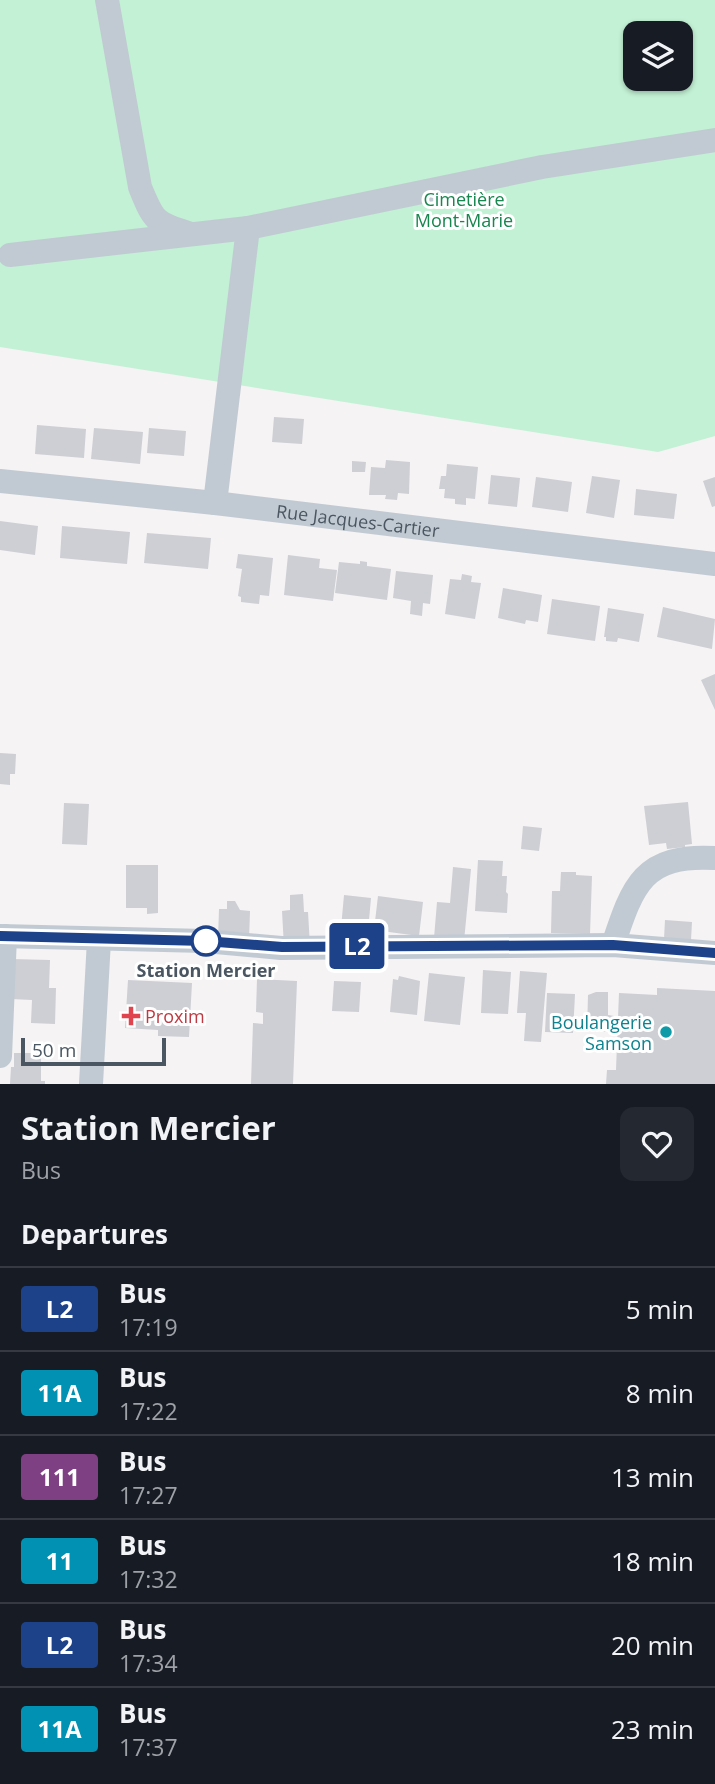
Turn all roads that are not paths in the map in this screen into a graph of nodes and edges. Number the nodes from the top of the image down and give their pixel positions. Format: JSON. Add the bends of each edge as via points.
{"nodes":[{"id":1,"x":107,"y":0,"type":"edge"},
{"id":2,"x":715,"y":140,"type":"edge"},
{"id":3,"x":248,"y":228,"type":"junction"},
{"id":4,"x":192,"y":234,"type":"junction"},
{"id":5,"x":10,"y":255,"type":"dead end"},
{"id":6,"x":0,"y":481,"type":"edge"},
{"id":7,"x":215,"y":503,"type":"junction"},
{"id":8,"x":715,"y":564,"type":"edge"},
{"id":9,"x":715,"y":858,"type":"edge"},
{"id":10,"x":2,"y":936,"type":"edge"},
{"id":11,"x":99,"y":940,"type":"junction"},
{"id":12,"x":613,"y":945,"type":"junction"},
{"id":13,"x":715,"y":953,"type":"edge"},
{"id":14,"x":0,"y":1056,"type":"edge"},
{"id":15,"x":92,"y":1084,"type":"edge"}],
"edges":[{"from":1,"to":4,"type":"street","via":[[141,187],[152,215],[167,227]]},
{"from":2,"to":3,"type":"street","via":[[542,167]]},
{"from":3,"to":4,"type":"street"},
{"from":3,"to":7,"type":"street"},
{"from":4,"to":5,"type":"street"},
{"from":6,"to":7,"type":"street","name":"Rue Jacques-Cartier"},
{"from":7,"to":8,"type":"street","name":"Rue Jacques-Cartier"},
{"from":9,"to":12,"type":"street","via":[[676,860],[647,873],[627,903]]},
{"from":10,"to":11,"type":"street"},
{"from":10,"to":14,"type":"street"},
{"from":11,"to":12,"type":"street","via":[[282,947]]},
{"from":11,"to":15,"type":"street"},
{"from":12,"to":13,"type":"street"}]}
